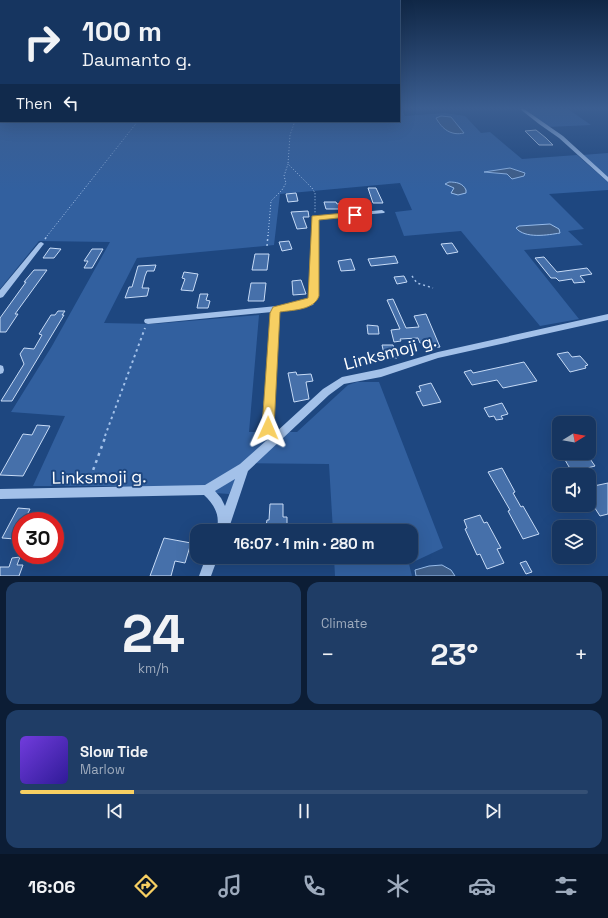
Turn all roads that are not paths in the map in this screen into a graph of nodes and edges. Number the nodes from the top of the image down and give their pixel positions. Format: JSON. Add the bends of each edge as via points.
{"nodes":[{"id":1,"x":559,"y":136,"type":"edge"},
{"id":2,"x":608,"y":180,"type":"edge"},
{"id":3,"x":382,"y":212,"type":"dead end"},
{"id":4,"x":41,"y":244,"type":"road end"},
{"id":5,"x":0,"y":295,"type":"edge"},
{"id":6,"x":277,"y":309,"type":"junction"},
{"id":7,"x":608,"y":318,"type":"edge"},
{"id":8,"x":148,"y":321,"type":"road end"},
{"id":9,"x":272,"y":442,"type":"junction"},
{"id":10,"x":244,"y":468,"type":"junction"},
{"id":11,"x":206,"y":490,"type":"junction"},
{"id":12,"x":0,"y":494,"type":"edge"},
{"id":13,"x":223,"y":524,"type":"edge"},
{"id":14,"x":224,"y":524,"type":"edge"},
{"id":15,"x":209,"y":564,"type":"edge"},
{"id":16,"x":205,"y":576,"type":"edge"}],
"edges":[{"from":1,"to":2,"type":"street"},
{"from":3,"to":6,"type":"street","via":[[315,218],[314,296],[310,303]]},
{"from":4,"to":5,"type":"street"},
{"from":6,"to":8,"type":"street"},
{"from":6,"to":9,"type":"street","via":[[267,422]]},
{"from":7,"to":9,"type":"street","name":"Linksmoji g.","via":[[438,356],[381,373],[342,381],[326,392]]},
{"from":9,"to":10,"type":"street","name":"Linksmoji g."},
{"from":10,"to":11,"type":"street","name":"Linksmoji g."},
{"from":10,"to":14,"type":"street"},
{"from":11,"to":12,"type":"street","name":"Linksmoji g."},
{"from":11,"to":13,"type":"street","via":[[216,498],[222,508]]},
{"from":15,"to":16,"type":"street"}]}
